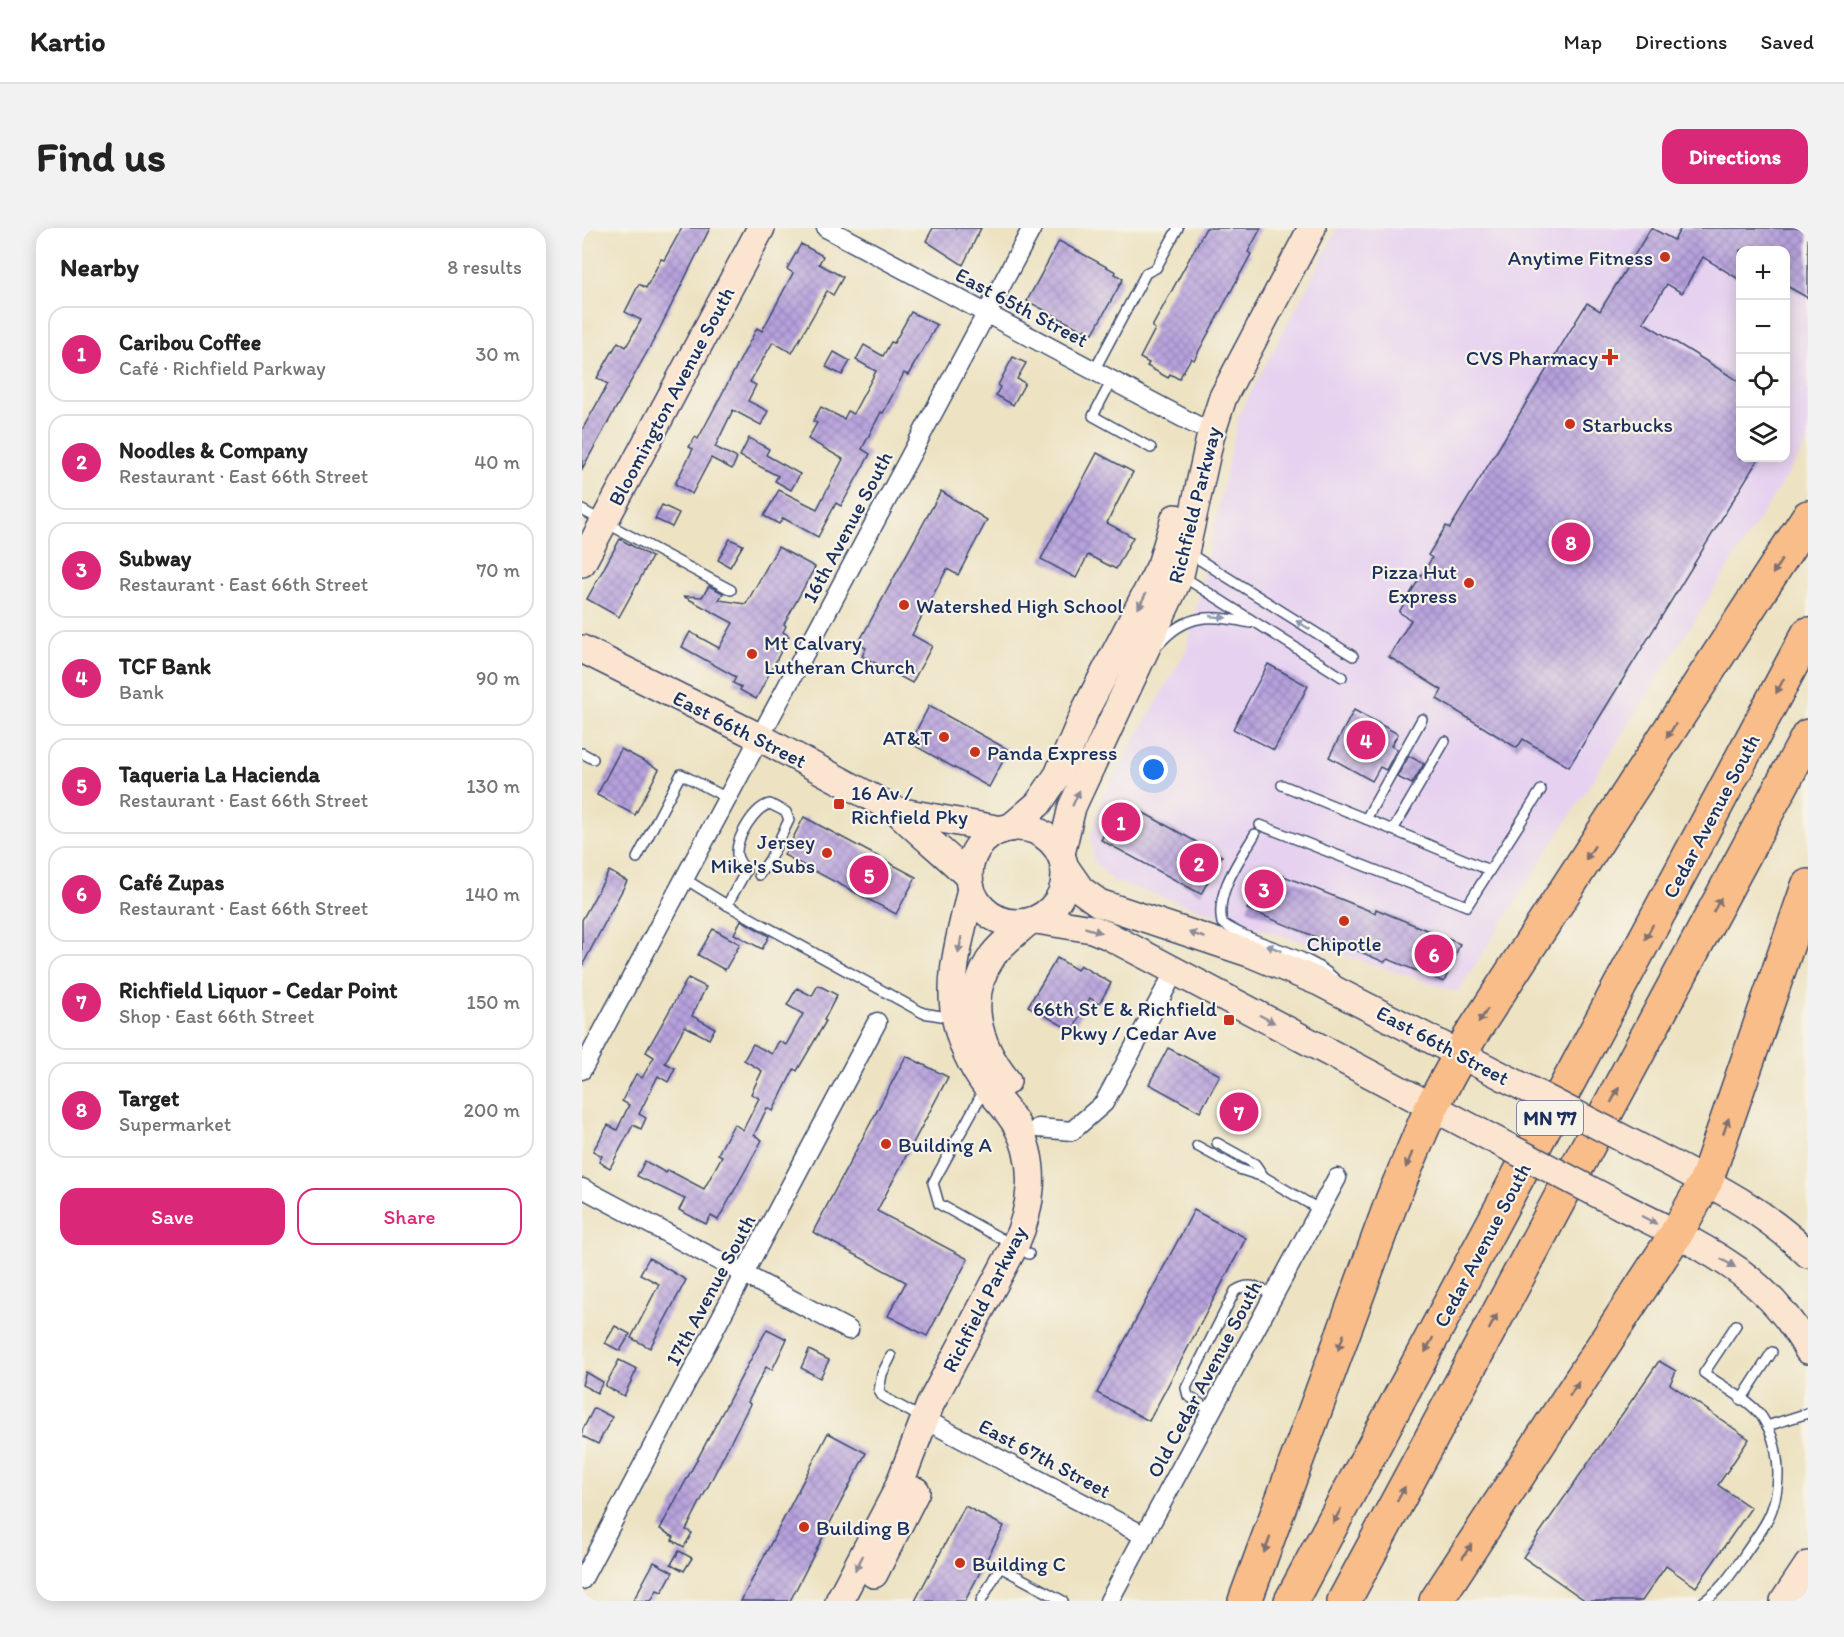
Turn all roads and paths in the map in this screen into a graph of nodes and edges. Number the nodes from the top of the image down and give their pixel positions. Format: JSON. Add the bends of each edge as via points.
{"nodes":[{"id":1,"x":761,"y":228,"type":"edge"},
{"id":2,"x":826,"y":228,"type":"edge"},
{"id":3,"x":1032,"y":228,"type":"edge"},
{"id":4,"x":1178,"y":228,"type":"edge"},
{"id":5,"x":1294,"y":228,"type":"edge"},
{"id":6,"x":1312,"y":228,"type":"edge"},
{"id":7,"x":986,"y":313,"type":"junction"},
{"id":8,"x":1094,"y":371,"type":"junction"},
{"id":9,"x":1112,"y":380,"type":"junction"},
{"id":10,"x":1196,"y":425,"type":"junction"},
{"id":11,"x":1151,"y":448,"type":"dead end"},
{"id":12,"x":593,"y":516,"type":"edge"},
{"id":13,"x":1808,"y":518,"type":"edge"},
{"id":14,"x":1174,"y":558,"type":"junction"},
{"id":15,"x":582,"y":563,"type":"edge"},
{"id":16,"x":732,"y":590,"type":"dead end"},
{"id":17,"x":1257,"y":624,"type":"junction"},
{"id":18,"x":1808,"y":634,"type":"edge"},
{"id":19,"x":582,"y":649,"type":"edge"},
{"id":20,"x":1115,"y":651,"type":"junction"},
{"id":21,"x":1353,"y":656,"type":"dead end"},
{"id":22,"x":1138,"y":668,"type":"junction"},
{"id":23,"x":1342,"y":677,"type":"dead end"},
{"id":24,"x":1422,"y":719,"type":"dead end"},
{"id":25,"x":1808,"y":736,"type":"edge"},
{"id":26,"x":759,"y":737,"type":"junction"},
{"id":27,"x":1445,"y":741,"type":"dead end"},
{"id":28,"x":1101,"y":745,"type":"junction"},
{"id":29,"x":582,"y":753,"type":"edge"},
{"id":30,"x":593,"y":759,"type":"dead end"},
{"id":31,"x":1282,"y":785,"type":"dead end"},
{"id":32,"x":1541,"y":790,"type":"dead end"},
{"id":33,"x":727,"y":798,"type":"junction"},
{"id":34,"x":897,"y":811,"type":"junction"},
{"id":35,"x":1366,"y":819,"type":"junction"},
{"id":36,"x":1260,"y":825,"type":"dead end"},
{"id":37,"x":1006,"y":829,"type":"junction"},
{"id":38,"x":1393,"y":830,"type":"junction"},
{"id":39,"x":1255,"y":834,"type":"dead end"},
{"id":40,"x":637,"y":858,"type":"dead end"},
{"id":41,"x":1063,"y":861,"type":"junction"},
{"id":42,"x":1489,"y":870,"type":"junction"},
{"id":43,"x":759,"y":875,"type":"dead end"},
{"id":44,"x":685,"y":879,"type":"junction"},
{"id":45,"x":970,"y":882,"type":"junction"},
{"id":46,"x":1808,"y":886,"type":"edge"},
{"id":47,"x":727,"y":905,"type":"junction"},
{"id":48,"x":1031,"y":921,"type":"junction"},
{"id":49,"x":1175,"y":971,"type":"junction"},
{"id":50,"x":1357,"y":1000,"type":"junction"},
{"id":51,"x":966,"y":1018,"type":"junction"},
{"id":52,"x":877,"y":1022,"type":"dead end"},
{"id":53,"x":1460,"y":1055,"type":"junction"},
{"id":54,"x":582,"y":1070,"type":"edge"},
{"id":55,"x":986,"y":1086,"type":"junction"},
{"id":56,"x":1432,"y":1106,"type":"junction"},
{"id":57,"x":1038,"y":1128,"type":"junction"},
{"id":58,"x":1217,"y":1143,"type":"dead end"},
{"id":59,"x":1197,"y":1146,"type":"dead end"},
{"id":60,"x":1264,"y":1177,"type":"junction"},
{"id":61,"x":1337,"y":1178,"type":"dead end"},
{"id":62,"x":1706,"y":1182,"type":"junction"},
{"id":63,"x":582,"y":1188,"type":"edge"},
{"id":64,"x":1320,"y":1210,"type":"junction"},
{"id":65,"x":1676,"y":1234,"type":"junction"},
{"id":66,"x":1798,"y":1237,"type":"edge"},
{"id":67,"x":1022,"y":1250,"type":"junction"},
{"id":68,"x":1808,"y":1254,"type":"edge"},
{"id":69,"x":744,"y":1273,"type":"junction"},
{"id":70,"x":1275,"y":1295,"type":"junction"},
{"id":71,"x":1736,"y":1325,"type":"dead end"},
{"id":72,"x":849,"y":1330,"type":"dead end"},
{"id":73,"x":1808,"y":1350,"type":"edge"},
{"id":74,"x":1772,"y":1352,"type":"dead end"},
{"id":75,"x":891,"y":1356,"type":"dead end"},
{"id":76,"x":1741,"y":1400,"type":"junction"},
{"id":77,"x":1212,"y":1411,"type":"junction"},
{"id":78,"x":1808,"y":1413,"type":"edge"},
{"id":79,"x":932,"y":1423,"type":"junction"},
{"id":80,"x":1767,"y":1426,"type":"junction"},
{"id":81,"x":1145,"y":1536,"type":"junction"},
{"id":82,"x":1808,"y":1565,"type":"edge"},
{"id":83,"x":582,"y":1580,"type":"edge"},
{"id":84,"x":839,"y":1601,"type":"edge"},
{"id":85,"x":860,"y":1601,"type":"edge"},
{"id":86,"x":981,"y":1601,"type":"edge"},
{"id":87,"x":1063,"y":1601,"type":"edge"},
{"id":88,"x":1109,"y":1601,"type":"edge"},
{"id":89,"x":1245,"y":1601,"type":"edge"},
{"id":90,"x":1291,"y":1601,"type":"edge"},
{"id":91,"x":1344,"y":1601,"type":"edge"},
{"id":92,"x":1436,"y":1601,"type":"edge"},
{"id":93,"x":1704,"y":1601,"type":"edge"},
{"id":94,"x":1784,"y":1601,"type":"edge"}],
"edges":[{"from":1,"to":12,"type":"street","name":"Bloomington Avenue South"},
{"from":2,"to":7,"type":"street","name":"East 65th Street"},
{"from":3,"to":7,"type":"street","name":"16th Avenue South"},
{"from":4,"to":8,"type":"lane","via":[[1156,268],[1146,273]]},
{"from":5,"to":10,"type":"street","name":"Richfield Parkway","via":[[1215,374]]},
{"from":6,"to":14,"type":"street","name":"Richfield Parkway","via":[[1222,397]]},
{"from":7,"to":8,"type":"street","name":"East 65th Street"},
{"from":7,"to":26,"type":"street","name":"16th Avenue South"},
{"from":8,"to":9,"type":"street","name":"East 65th Street"},
{"from":9,"to":10,"type":"street","name":"East 65th Street"},
{"from":9,"to":11,"type":"lane","via":[[1093,416]]},
{"from":10,"to":14,"type":"street","name":"Richfield Parkway"},
{"from":12,"to":15,"type":"street","name":"Bloomington Avenue South"},
{"from":12,"to":16,"type":"lane"},
{"from":13,"to":53,"type":"highway","one_way":true},
{"from":14,"to":17,"type":"lane"},
{"from":14,"to":20,"type":"street","name":"Richfield Parkway","one_way":true},
{"from":21,"to":14,"type":"lane","one_way":true},
{"from":14,"to":22,"type":"street","name":"Richfield Parkway"},
{"from":22,"to":17,"type":"lane","one_way":true,"via":[[1166,636],[1195,619],[1207,616]]},
{"from":17,"to":23,"type":"lane"},
{"from":18,"to":90,"type":"highway","name":"Cedar Avenue South","number":"MN 77","one_way":true},
{"from":19,"to":26,"type":"street","name":"East 66th Street"},
{"from":20,"to":28,"type":"street","via":[[1126,666]]},
{"from":20,"to":37,"type":"street","name":"Richfield Parkway","via":[[1047,793]]},
{"from":22,"to":28,"type":"street","name":"Richfield Parkway"},
{"from":24,"to":35,"type":"lane"},
{"from":91,"to":25,"type":"highway","number":"MN 77","one_way":true},
{"from":26,"to":33,"type":"street","name":"16th Avenue South"},
{"from":26,"to":34,"type":"street","name":"East 66th Street"},
{"from":27,"to":38,"type":"lane"},
{"from":41,"to":28,"type":"street","name":"Richfield Parkway","one_way":true,"via":[[1072,807]]},
{"from":29,"to":30,"type":"lane"},
{"from":31,"to":35,"type":"lane"},
{"from":32,"to":42,"type":"lane"},
{"from":33,"to":40,"type":"lane","via":[[681,774]]},
{"from":33,"to":44,"type":"street","name":"16th Avenue South"},
{"from":34,"to":37,"type":"street","name":"East 66th Street"},
{"from":34,"to":45,"type":"street","name":"East 66th Street","via":[[952,858]]},
{"from":35,"to":38,"type":"lane"},
{"from":36,"to":42,"type":"lane","via":[[1467,906]]},
{"from":37,"to":41,"type":"street","via":[[1025,828],[1040,833],[1052,842]]},
{"from":37,"to":45,"type":"street","via":[[988,837],[978,848],[971,862]]},
{"from":38,"to":42,"type":"lane"},
{"from":50,"to":39,"type":"lane","one_way":true,"via":[[1323,967],[1253,940],[1222,923],[1219,911],[1223,892]]},
{"from":41,"to":48,"type":"street","via":[[1065,884],[1060,899],[1050,911]]},
{"from":50,"to":41,"type":"street","name":"East 66th Street","one_way":true,"via":[[1252,954],[1099,903],[1081,890]]},
{"from":43,"to":47,"type":"lane","via":[[789,820],[786,812],[770,804],[756,810],[738,845],[736,856],[746,871]]},
{"from":44,"to":47,"type":"lane"},
{"from":44,"to":54,"type":"street","name":"16th Avenue South"},
{"from":45,"to":48,"type":"street","via":[[981,907],[998,920]]},
{"from":45,"to":51,"type":"street","name":"Richfield Parkway","one_way":true,"via":[[954,985]]},
{"from":62,"to":46,"type":"highway","one_way":true},
{"from":47,"to":51,"type":"lane","via":[[923,1013]]},
{"from":48,"to":49,"type":"street","one_way":true,"via":[[1092,929]]},
{"from":48,"to":51,"type":"street","name":"Richfield Parkway","via":[[993,956]]},
{"from":49,"to":56,"type":"street","one_way":true},
{"from":49,"to":57,"type":"street","via":[[1104,1104],[1072,1131]]},
{"from":50,"to":53,"type":"street","name":"East 66th Street"},
{"from":51,"to":55,"type":"street","name":"Richfield Parkway","via":[[968,1057]]},
{"from":51,"to":57,"type":"street","name":"Richfield Parkway"},
{"from":52,"to":69,"type":"street","name":"17th Avenue South"},
{"from":53,"to":56,"type":"highway"},
{"from":53,"to":62,"type":"street","name":"East 66th Street","bridge":true},
{"from":55,"to":67,"type":"street","name":"Richfield Parkway","via":[[1017,1126],[1029,1156],[1030,1196]]},
{"from":55,"to":67,"type":"lane","via":[[933,1183],[934,1195],[939,1204]]},
{"from":56,"to":65,"type":"street","one_way":true,"bridge":true},
{"from":56,"to":89,"type":"highway","one_way":true,"via":[[1392,1198]]},
{"from":57,"to":67,"type":"street","name":"Richfield Parkway","via":[[1048,1161],[1049,1190],[1042,1226]]},
{"from":58,"to":60,"type":"lane","via":[[1255,1164]]},
{"from":59,"to":60,"type":"lane"},
{"from":60,"to":64,"type":"lane"},
{"from":61,"to":64,"type":"street","name":"Old Cedar Avenue South"},
{"from":62,"to":65,"type":"highway"},
{"from":62,"to":66,"type":"street","name":"East 66th Street"},
{"from":63,"to":69,"type":"street"},
{"from":64,"to":70,"type":"street","name":"Old Cedar Avenue South"},
{"from":65,"to":73,"type":"street","one_way":true,"via":[[1757,1283],[1795,1326]]},
{"from":92,"to":65,"type":"highway","one_way":true},
{"from":66,"to":68,"type":"street","name":"East 66th Street"},
{"from":67,"to":79,"type":"street","name":"Richfield Parkway"},
{"from":69,"to":72,"type":"street"},
{"from":69,"to":83,"type":"street","name":"17th Avenue South"},
{"from":70,"to":77,"type":"street","name":"Old Cedar Avenue South"},
{"from":70,"to":77,"type":"lane","via":[[1244,1285],[1235,1292],[1186,1388],[1188,1396]]},
{"from":71,"to":76,"type":"lane","via":[[1704,1373]]},
{"from":74,"to":76,"type":"lane"},
{"from":75,"to":79,"type":"lane","via":[[882,1374],[882,1396]]},
{"from":76,"to":80,"type":"lane","via":[[1754,1408]]},
{"from":77,"to":81,"type":"street","name":"Old Cedar Avenue South"},
{"from":78,"to":80,"type":"lane"},
{"from":79,"to":81,"type":"street","name":"East 67th Street"},
{"from":79,"to":84,"type":"street","name":"Richfield Parkway","one_way":true},
{"from":79,"to":85,"type":"street","name":"Richfield Parkway","via":[[924,1472]]},
{"from":80,"to":93,"type":"lane","via":[[1778,1466],[1773,1506],[1722,1587]]},
{"from":81,"to":88,"type":"street","name":"Old Cedar Avenue South"},
{"from":82,"to":94,"type":"street"},
{"from":86,"to":87,"type":"lane","via":[[1000,1568]]}]}
